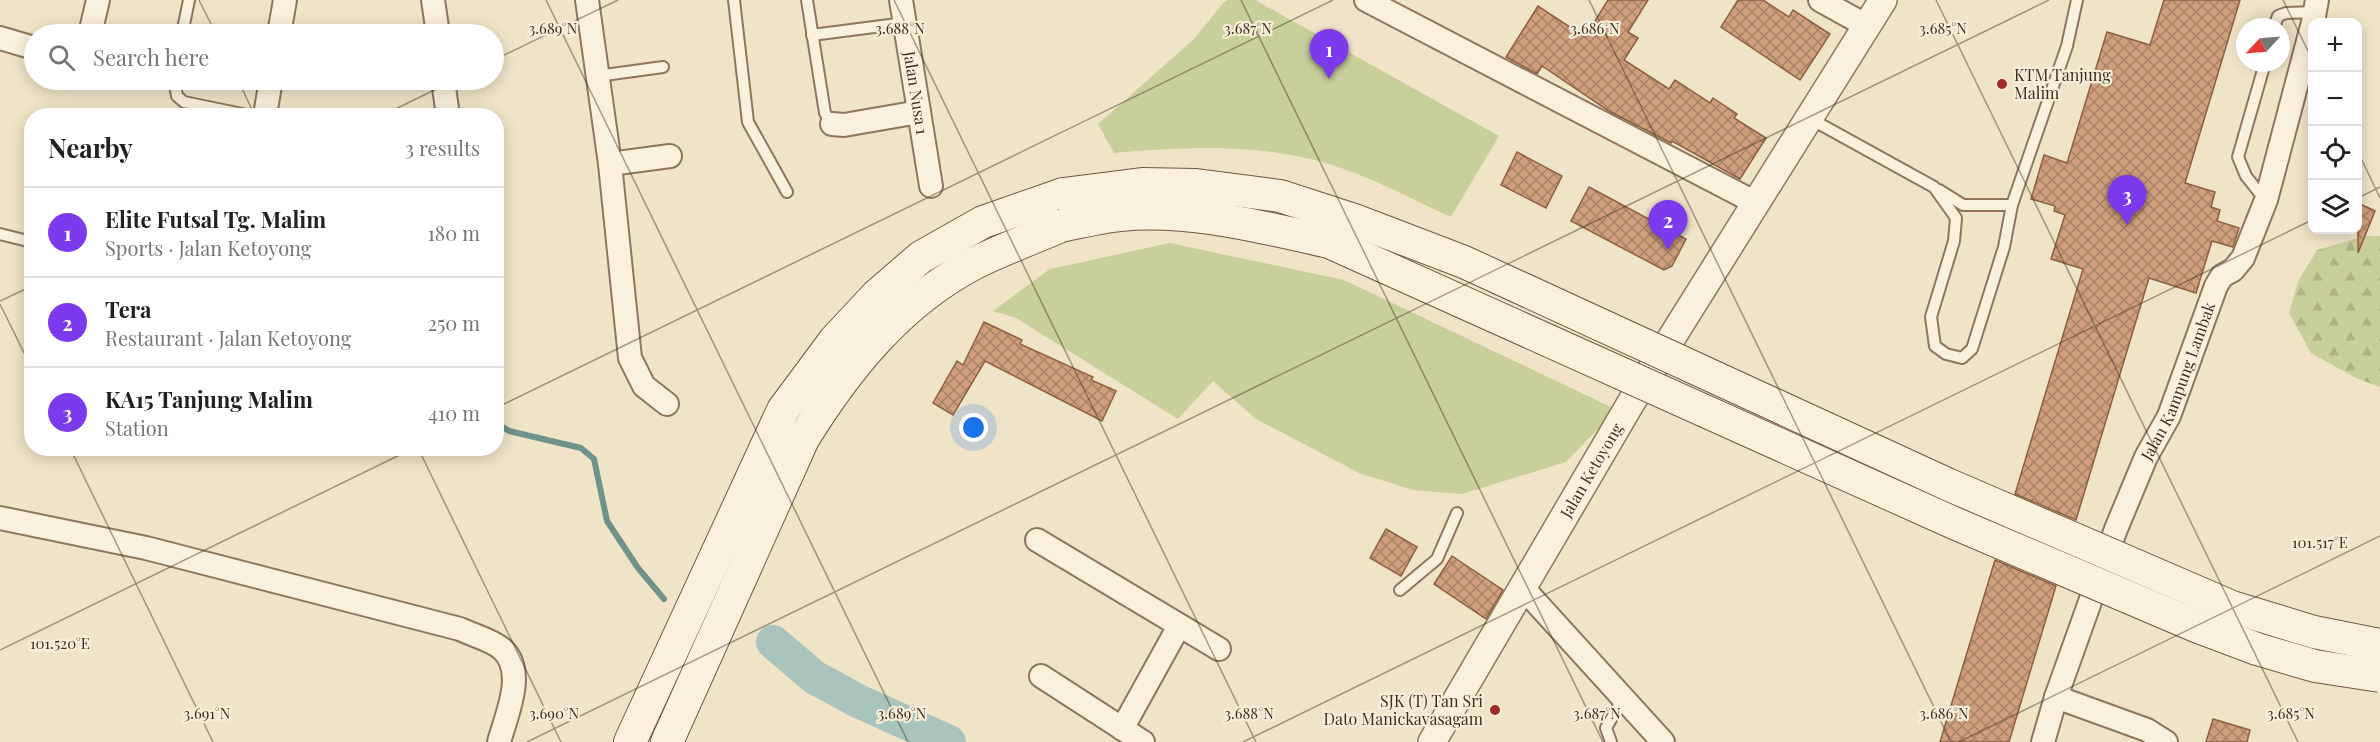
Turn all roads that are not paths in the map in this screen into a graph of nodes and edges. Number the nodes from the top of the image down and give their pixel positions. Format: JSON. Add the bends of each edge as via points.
{"nodes":[{"id":1,"x":98,"y":0,"type":"edge"},
{"id":2,"x":189,"y":0,"type":"edge"},
{"id":3,"x":285,"y":0,"type":"edge"},
{"id":4,"x":433,"y":0,"type":"edge"},
{"id":5,"x":587,"y":0,"type":"edge"},
{"id":6,"x":734,"y":0,"type":"edge"},
{"id":7,"x":807,"y":0,"type":"edge"},
{"id":8,"x":901,"y":0,"type":"edge"},
{"id":9,"x":1366,"y":0,"type":"edge"},
{"id":10,"x":1820,"y":0,"type":"edge"},
{"id":11,"x":1883,"y":0,"type":"edge"},
{"id":12,"x":2077,"y":0,"type":"edge"},
{"id":13,"x":2314,"y":15,"type":"edge"},
{"id":14,"x":2277,"y":18,"type":"edge"},
{"id":15,"x":904,"y":23,"type":"junction"},
{"id":16,"x":92,"y":24,"type":"edge"},
{"id":17,"x":184,"y":24,"type":"edge"},
{"id":18,"x":281,"y":24,"type":"edge"},
{"id":19,"x":437,"y":24,"type":"edge"},
{"id":20,"x":1867,"y":26,"type":"junction"},
{"id":21,"x":812,"y":35,"type":"junction"},
{"id":22,"x":0,"y":38,"type":"edge"},
{"id":23,"x":24,"y":45,"type":"edge"},
{"id":24,"x":663,"y":67,"type":"dead end"},
{"id":25,"x":2262,"y":72,"type":"edge"},
{"id":26,"x":597,"y":76,"type":"junction"},
{"id":27,"x":176,"y":90,"type":"edge"},
{"id":28,"x":269,"y":90,"type":"edge"},
{"id":29,"x":444,"y":90,"type":"edge"},
{"id":30,"x":213,"y":108,"type":"edge"},
{"id":31,"x":266,"y":108,"type":"edge"},
{"id":32,"x":447,"y":108,"type":"edge"},
{"id":33,"x":919,"y":112,"type":"junction"},
{"id":34,"x":1809,"y":118,"type":"junction"},
{"id":35,"x":832,"y":124,"type":"joint"},
{"id":36,"x":670,"y":156,"type":"dead end"},
{"id":37,"x":610,"y":164,"type":"junction"},
{"id":38,"x":931,"y":186,"type":"dead end"},
{"id":39,"x":1934,"y":187,"type":"junction"},
{"id":40,"x":787,"y":192,"type":"dead end"},
{"id":41,"x":2266,"y":200,"type":"junction"},
{"id":42,"x":1756,"y":203,"type":"junction"},
{"id":43,"x":2012,"y":205,"type":"junction"},
{"id":44,"x":0,"y":234,"type":"edge"},
{"id":45,"x":24,"y":240,"type":"edge"},
{"id":46,"x":667,"y":404,"type":"dead end"},
{"id":47,"x":1457,"y":513,"type":"dead end"},
{"id":48,"x":0,"y":518,"type":"edge"},
{"id":49,"x":1038,"y":540,"type":"dead end"},
{"id":50,"x":1523,"y":588,"type":"junction"},
{"id":51,"x":1400,"y":590,"type":"dead end"},
{"id":52,"x":1179,"y":626,"type":"junction"},
{"id":53,"x":2380,"y":645,"type":"edge"},
{"id":54,"x":1219,"y":649,"type":"dead end"},
{"id":55,"x":1041,"y":676,"type":"dead end"},
{"id":56,"x":2380,"y":676,"type":"edge"},
{"id":57,"x":2056,"y":697,"type":"junction"},
{"id":58,"x":1622,"y":700,"type":"junction"},
{"id":59,"x":1122,"y":729,"type":"junction"},
{"id":60,"x":499,"y":742,"type":"edge"},
{"id":61,"x":630,"y":742,"type":"edge"},
{"id":62,"x":667,"y":742,"type":"edge"},
{"id":63,"x":1143,"y":742,"type":"edge"},
{"id":64,"x":1432,"y":742,"type":"edge"},
{"id":65,"x":1611,"y":742,"type":"edge"},
{"id":66,"x":1663,"y":742,"type":"edge"},
{"id":67,"x":2043,"y":742,"type":"edge"},
{"id":68,"x":2166,"y":742,"type":"edge"}],
"edges":[{"from":1,"to":16,"type":"street"},
{"from":2,"to":17,"type":"lane"},
{"from":3,"to":18,"type":"street"},
{"from":4,"to":19,"type":"street"},
{"from":5,"to":26,"type":"street"},
{"from":6,"to":40,"type":"lane","via":[[748,122]]},
{"from":7,"to":21,"type":"lane"},
{"from":8,"to":15,"type":"street","name":"Jalan Nusa 1"},
{"from":9,"to":42,"type":"street"},
{"from":10,"to":20,"type":"street"},
{"from":11,"to":20,"type":"street","name":"Jalan Ketoyong"},
{"from":12,"to":43,"type":"lane","via":[[2067,46]]},
{"from":13,"to":14,"type":"lane","via":[[2286,13]]},
{"from":13,"to":41,"type":"street","name":"Jalan Kampung Lambak"},
{"from":15,"to":21,"type":"lane"},
{"from":15,"to":33,"type":"street","name":"Jalan Nusa 1"},
{"from":20,"to":34,"type":"street","name":"Jalan Ketoyong"},
{"from":21,"to":35,"type":"lane","via":[[825,113]]},
{"from":22,"to":23,"type":"street"},
{"from":24,"to":26,"type":"lane"},
{"from":25,"to":41,"type":"lane","via":[[2238,157],[2246,176]]},
{"from":26,"to":37,"type":"street"},
{"from":27,"to":30,"type":"lane","via":[[184,102]]},
{"from":28,"to":31,"type":"street"},
{"from":29,"to":32,"type":"street"},
{"from":33,"to":35,"type":"street"},
{"from":33,"to":38,"type":"street","name":"Jalan Nusa 1"},
{"from":34,"to":39,"type":"lane"},
{"from":34,"to":42,"type":"street","name":"Jalan Ketoyong"},
{"from":36,"to":37,"type":"street"},
{"from":37,"to":46,"type":"street","via":[[630,358],[644,386]]},
{"from":39,"to":43,"type":"lane","via":[[1963,205]]},
{"from":39,"to":43,"type":"lane","via":[[1956,218],[1954,242],[1932,317],[1935,346],[1962,358],[1972,349],[2004,248]]},
{"from":41,"to":57,"type":"street","name":"Jalan Kampung Lambak","via":[[2243,258],[2216,286],[2169,417],[2146,457],[2116,529]]},
{"from":42,"to":50,"type":"street","name":"Jalan Ketoyong","via":[[1632,401]]},
{"from":44,"to":45,"type":"lane"},
{"from":47,"to":51,"type":"lane","via":[[1437,559]]},
{"from":48,"to":60,"type":"street","via":[[146,548],[460,629],[502,649],[513,671],[514,683]]},
{"from":49,"to":52,"type":"street"},
{"from":50,"to":58,"type":"street"},
{"from":50,"to":64,"type":"street","name":"Jalan Ketoyong"},
{"from":52,"to":54,"type":"street"},
{"from":52,"to":59,"type":"street"},
{"from":53,"to":61,"type":"main road","bridge":true,"via":[[2314,632],[2232,607],[1947,484],[1464,262],[1354,220],[1280,196],[1196,185],[1142,184],[1063,194],[983,222],[921,257],[877,295],[835,340],[783,410]]},
{"from":55,"to":59,"type":"street"},
{"from":56,"to":62,"type":"main road","bridge":true,"via":[[2303,662],[2196,626],[1954,523],[1329,242],[1234,221],[1180,215],[1120,215],[1060,226],[972,265],[920,298],[870,346],[831,394],[803,440]]},
{"from":57,"to":67,"type":"street","name":"Jalan Kampung Lambak"},
{"from":57,"to":68,"type":"street","via":[[2147,730]]},
{"from":58,"to":65,"type":"lane","via":[[1606,728]]},
{"from":58,"to":66,"type":"street"},
{"from":59,"to":63,"type":"street"}]}
